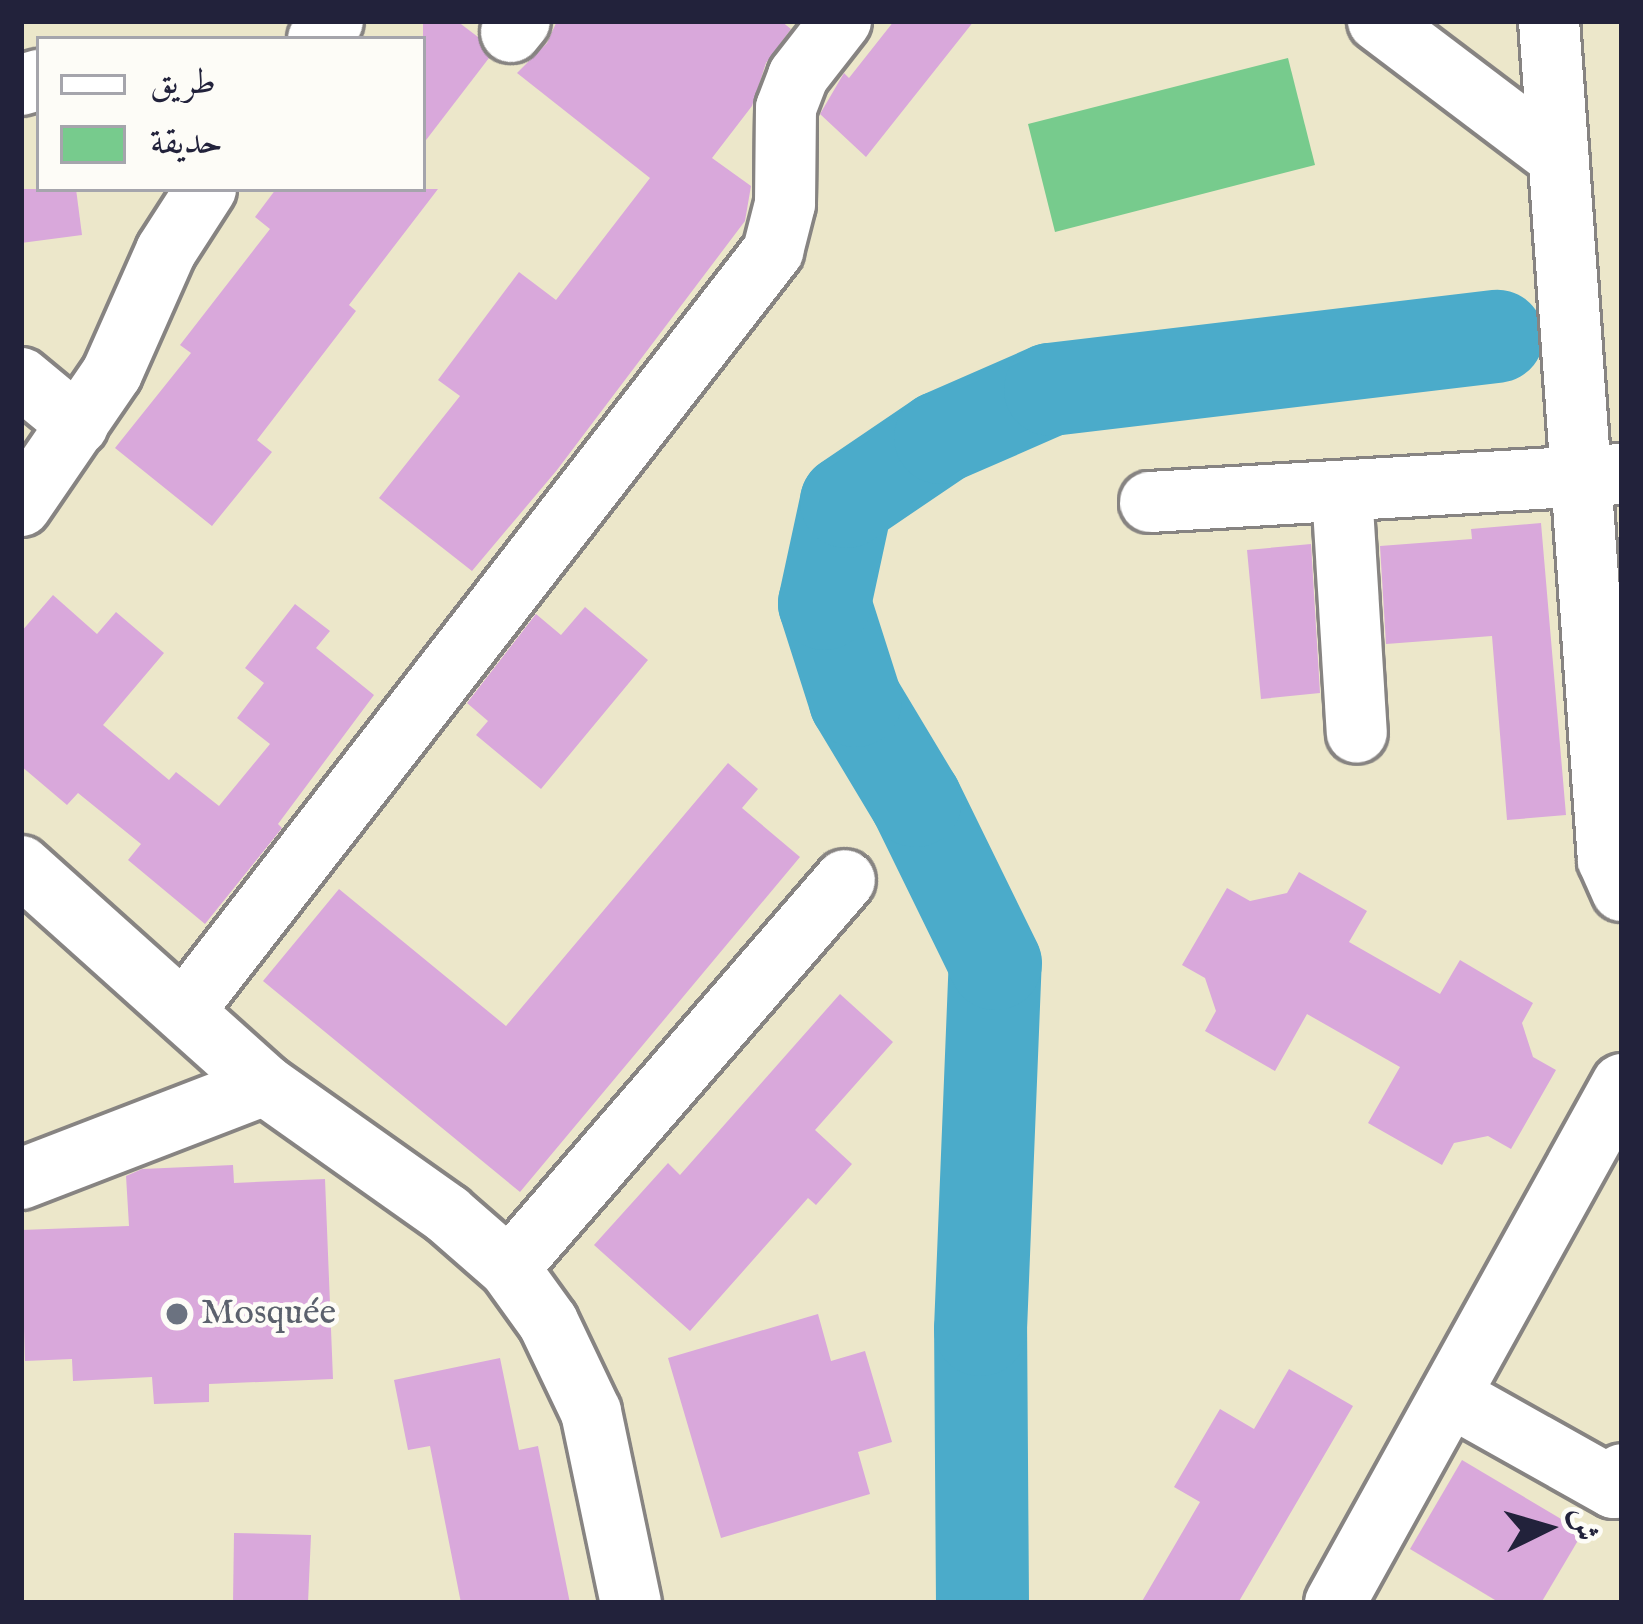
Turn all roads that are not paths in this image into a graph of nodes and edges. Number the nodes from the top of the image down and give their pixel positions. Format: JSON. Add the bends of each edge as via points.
{"nodes":[{"id":1,"x":841,"y":21,"type":"edge"},
{"id":2,"x":1378,"y":21,"type":"edge"},
{"id":3,"x":1549,"y":21,"type":"edge"},
{"id":4,"x":1558,"y":157,"type":"junction"},
{"id":5,"x":204,"y":192,"type":"edge"},
{"id":6,"x":21,"y":378,"type":"edge"},
{"id":7,"x":77,"y":425,"type":"junction"},
{"id":8,"x":1604,"y":476,"type":"edge"},
{"id":9,"x":1342,"y":491,"type":"junction"},
{"id":10,"x":1150,"y":502,"type":"dead end"},
{"id":11,"x":21,"y":506,"type":"edge"},
{"id":12,"x":1357,"y":733,"type":"dead end"},
{"id":13,"x":21,"y":866,"type":"edge"},
{"id":14,"x":844,"y":880,"type":"dead end"},
{"id":15,"x":1622,"y":891,"type":"edge"},
{"id":16,"x":184,"y":1011,"type":"junction"},
{"id":17,"x":1622,"y":1084,"type":"edge"},
{"id":18,"x":265,"y":1085,"type":"junction"},
{"id":19,"x":21,"y":1179,"type":"edge"},
{"id":20,"x":509,"y":1268,"type":"junction"},
{"id":21,"x":1450,"y":1396,"type":"junction"},
{"id":22,"x":1622,"y":1474,"type":"edge"},
{"id":23,"x":631,"y":1603,"type":"edge"},
{"id":24,"x":1335,"y":1603,"type":"edge"}],
"edges":[{"from":1,"to":16,"type":"street","via":[[798,76],[786,108],[785,203],[773,251]]},
{"from":2,"to":4,"type":"street"},
{"from":3,"to":4,"type":"street"},
{"from":4,"to":8,"type":"street"},
{"from":5,"to":7,"type":"street","via":[[166,251],[112,374]]},
{"from":6,"to":7,"type":"street"},
{"from":7,"to":11,"type":"street"},
{"from":8,"to":9,"type":"street"},
{"from":8,"to":15,"type":"street","via":[[1608,860]]},
{"from":9,"to":10,"type":"street"},
{"from":9,"to":12,"type":"street"},
{"from":13,"to":16,"type":"street"},
{"from":14,"to":20,"type":"street"},
{"from":16,"to":18,"type":"street"},
{"from":17,"to":21,"type":"street"},
{"from":18,"to":19,"type":"street"},
{"from":18,"to":20,"type":"street","via":[[447,1214]]},
{"from":20,"to":23,"type":"street","via":[[548,1322],[591,1412]]},
{"from":21,"to":22,"type":"street","via":[[1614,1488]]},
{"from":21,"to":24,"type":"street"}]}
